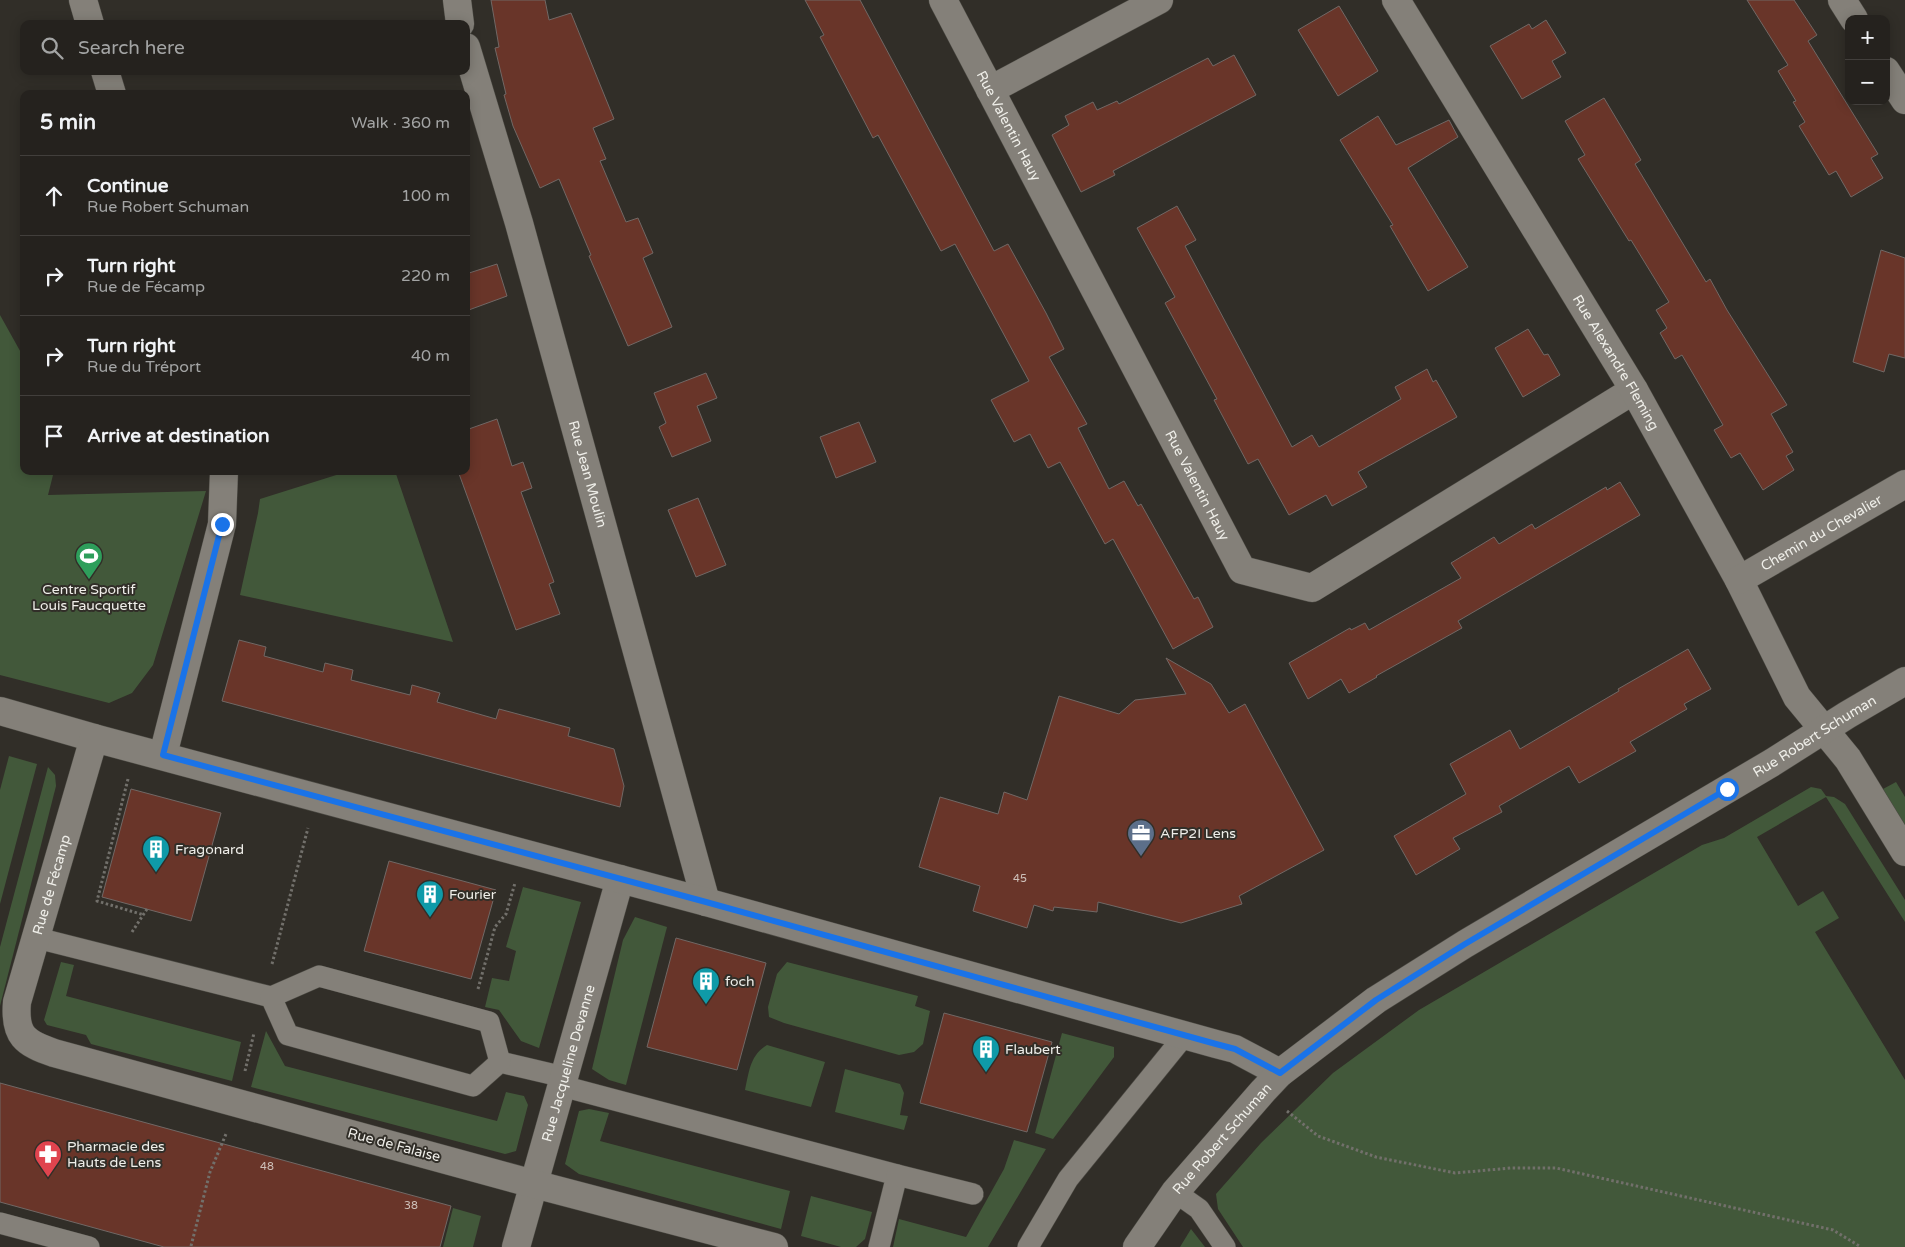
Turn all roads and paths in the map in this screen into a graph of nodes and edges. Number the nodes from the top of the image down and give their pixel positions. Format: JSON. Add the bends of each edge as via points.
{"nodes":[{"id":1,"x":83,"y":0,"type":"edge"},
{"id":2,"x":456,"y":0,"type":"edge"},
{"id":3,"x":942,"y":0,"type":"edge"},
{"id":4,"x":1159,"y":0,"type":"edge"},
{"id":5,"x":1396,"y":0,"type":"edge"},
{"id":6,"x":1842,"y":0,"type":"edge"},
{"id":7,"x":1851,"y":15,"type":"edge"},
{"id":8,"x":89,"y":20,"type":"edge"},
{"id":9,"x":459,"y":20,"type":"edge"},
{"id":10,"x":470,"y":60,"type":"edge"},
{"id":11,"x":106,"y":75,"type":"edge"},
{"id":12,"x":1890,"y":76,"type":"edge"},
{"id":13,"x":111,"y":90,"type":"edge"},
{"id":14,"x":990,"y":90,"type":"junction"},
{"id":15,"x":1905,"y":100,"type":"edge"},
{"id":16,"x":1634,"y":390,"type":"junction"},
{"id":17,"x":224,"y":475,"type":"edge"},
{"id":18,"x":1905,"y":484,"type":"edge"},
{"id":19,"x":1739,"y":580,"type":"junction"},
{"id":20,"x":1905,"y":681,"type":"edge"},
{"id":21,"x":0,"y":711,"type":"edge"},
{"id":22,"x":1825,"y":731,"type":"junction"},
{"id":23,"x":94,"y":738,"type":"junction"},
{"id":24,"x":163,"y":755,"type":"junction"},
{"id":25,"x":130,"y":774,"type":"dead end"},
{"id":26,"x":1905,"y":852,"type":"edge"},
{"id":27,"x":517,"y":876,"type":"dead end"},
{"id":28,"x":620,"y":878,"type":"junction"},
{"id":29,"x":706,"y":902,"type":"junction"},
{"id":30,"x":144,"y":915,"type":"dead end"},
{"id":31,"x":37,"y":938,"type":"junction"},
{"id":32,"x":271,"y":997,"type":"junction"},
{"id":33,"x":470,"y":1016,"type":"junction"},
{"id":34,"x":21,"y":1031,"type":"joint"},
{"id":35,"x":1185,"y":1035,"type":"junction"},
{"id":36,"x":500,"y":1062,"type":"junction"},
{"id":37,"x":563,"y":1082,"type":"junction"},
{"id":38,"x":1272,"y":1082,"type":"junction"},
{"id":39,"x":897,"y":1176,"type":"junction"},
{"id":40,"x":534,"y":1184,"type":"junction"},
{"id":41,"x":1175,"y":1192,"type":"junction"},
{"id":42,"x":973,"y":1194,"type":"dead end"},
{"id":43,"x":0,"y":1223,"type":"edge"},
{"id":44,"x":89,"y":1247,"type":"edge"},
{"id":45,"x":516,"y":1247,"type":"edge"},
{"id":46,"x":774,"y":1247,"type":"edge"},
{"id":47,"x":879,"y":1247,"type":"edge"},
{"id":48,"x":1028,"y":1247,"type":"edge"},
{"id":49,"x":1137,"y":1247,"type":"edge"},
{"id":50,"x":1225,"y":1247,"type":"edge"},
{"id":51,"x":1861,"y":1247,"type":"edge"}],
"edges":[{"from":1,"to":8,"type":"street"},
{"from":2,"to":9,"type":"street"},
{"from":3,"to":14,"type":"street","name":"Rue Valentin Hauy"},
{"from":4,"to":14,"type":"street"},
{"from":5,"to":16,"type":"street","name":"Rue Alexandre Fleming"},
{"from":6,"to":7,"type":"street"},
{"from":10,"to":29,"type":"street","name":"Rue Jean Moulin","via":[[527,252]]},
{"from":11,"to":13,"type":"street"},
{"from":12,"to":15,"type":"street"},
{"from":14,"to":16,"type":"street","name":"Rue Valentin Hauy","via":[[1242,570],[1312,588]]},
{"from":16,"to":19,"type":"street","name":"Rue Alexandre Fleming"},
{"from":17,"to":24,"type":"street","via":[[222,524]]},
{"from":18,"to":19,"type":"street","name":"Chemin du Chevalier"},
{"from":19,"to":22,"type":"street","name":"Rue Alexandre Fleming","via":[[1798,697]]},
{"from":20,"to":22,"type":"street","name":"Rue Robert Schuman"},
{"from":21,"to":23,"type":"street"},
{"from":22,"to":26,"type":"street","name":"Rue Alexandre Fleming","via":[[1848,758]]},
{"from":22,"to":38,"type":"street","name":"Rue Robert Schuman","via":[[1376,1000]]},
{"from":23,"to":24,"type":"street"},
{"from":23,"to":31,"type":"street","name":"Rue de Fécamp"},
{"from":24,"to":28,"type":"street"},
{"from":25,"to":30,"type":"path","via":[[96,901]]},
{"from":27,"to":33,"type":"path","via":[[506,914],[495,927]]},
{"from":28,"to":29,"type":"street"},
{"from":28,"to":37,"type":"street","name":"Rue Jacqueline Devanne"},
{"from":29,"to":35,"type":"street"},
{"from":31,"to":32,"type":"lane"},
{"from":31,"to":34,"type":"street","name":"Rue de Fécamp","via":[[17,1002],[16,1019]]},
{"from":32,"to":33,"type":"lane","via":[[319,976]]},
{"from":32,"to":36,"type":"lane","via":[[288,1035],[298,1038],[473,1086]]},
{"from":33,"to":36,"type":"lane","via":[[490,1022]]},
{"from":34,"to":40,"type":"street","name":"Rue de Falaise","via":[[34,1046],[54,1053]]},
{"from":35,"to":38,"type":"street","via":[[1235,1049]]},
{"from":35,"to":48,"type":"lane","via":[[1068,1179]]},
{"from":36,"to":37,"type":"lane"},
{"from":37,"to":39,"type":"lane"},
{"from":37,"to":40,"type":"street","name":"Rue Jacqueline Devanne"},
{"from":38,"to":41,"type":"street","name":"Rue Robert Schuman"},
{"from":38,"to":51,"type":"path","via":[[1318,1136],[1376,1157],[1455,1173],[1556,1168],[1833,1230]]},
{"from":39,"to":42,"type":"lane"},
{"from":39,"to":47,"type":"lane"},
{"from":40,"to":45,"type":"street","name":"Rue Jacqueline Devanne"},
{"from":40,"to":46,"type":"street","name":"Rue de Falaise"},
{"from":41,"to":49,"type":"street","name":"Rue Robert Schuman"},
{"from":41,"to":50,"type":"lane","via":[[1199,1209]]},
{"from":43,"to":44,"type":"lane"}]}
